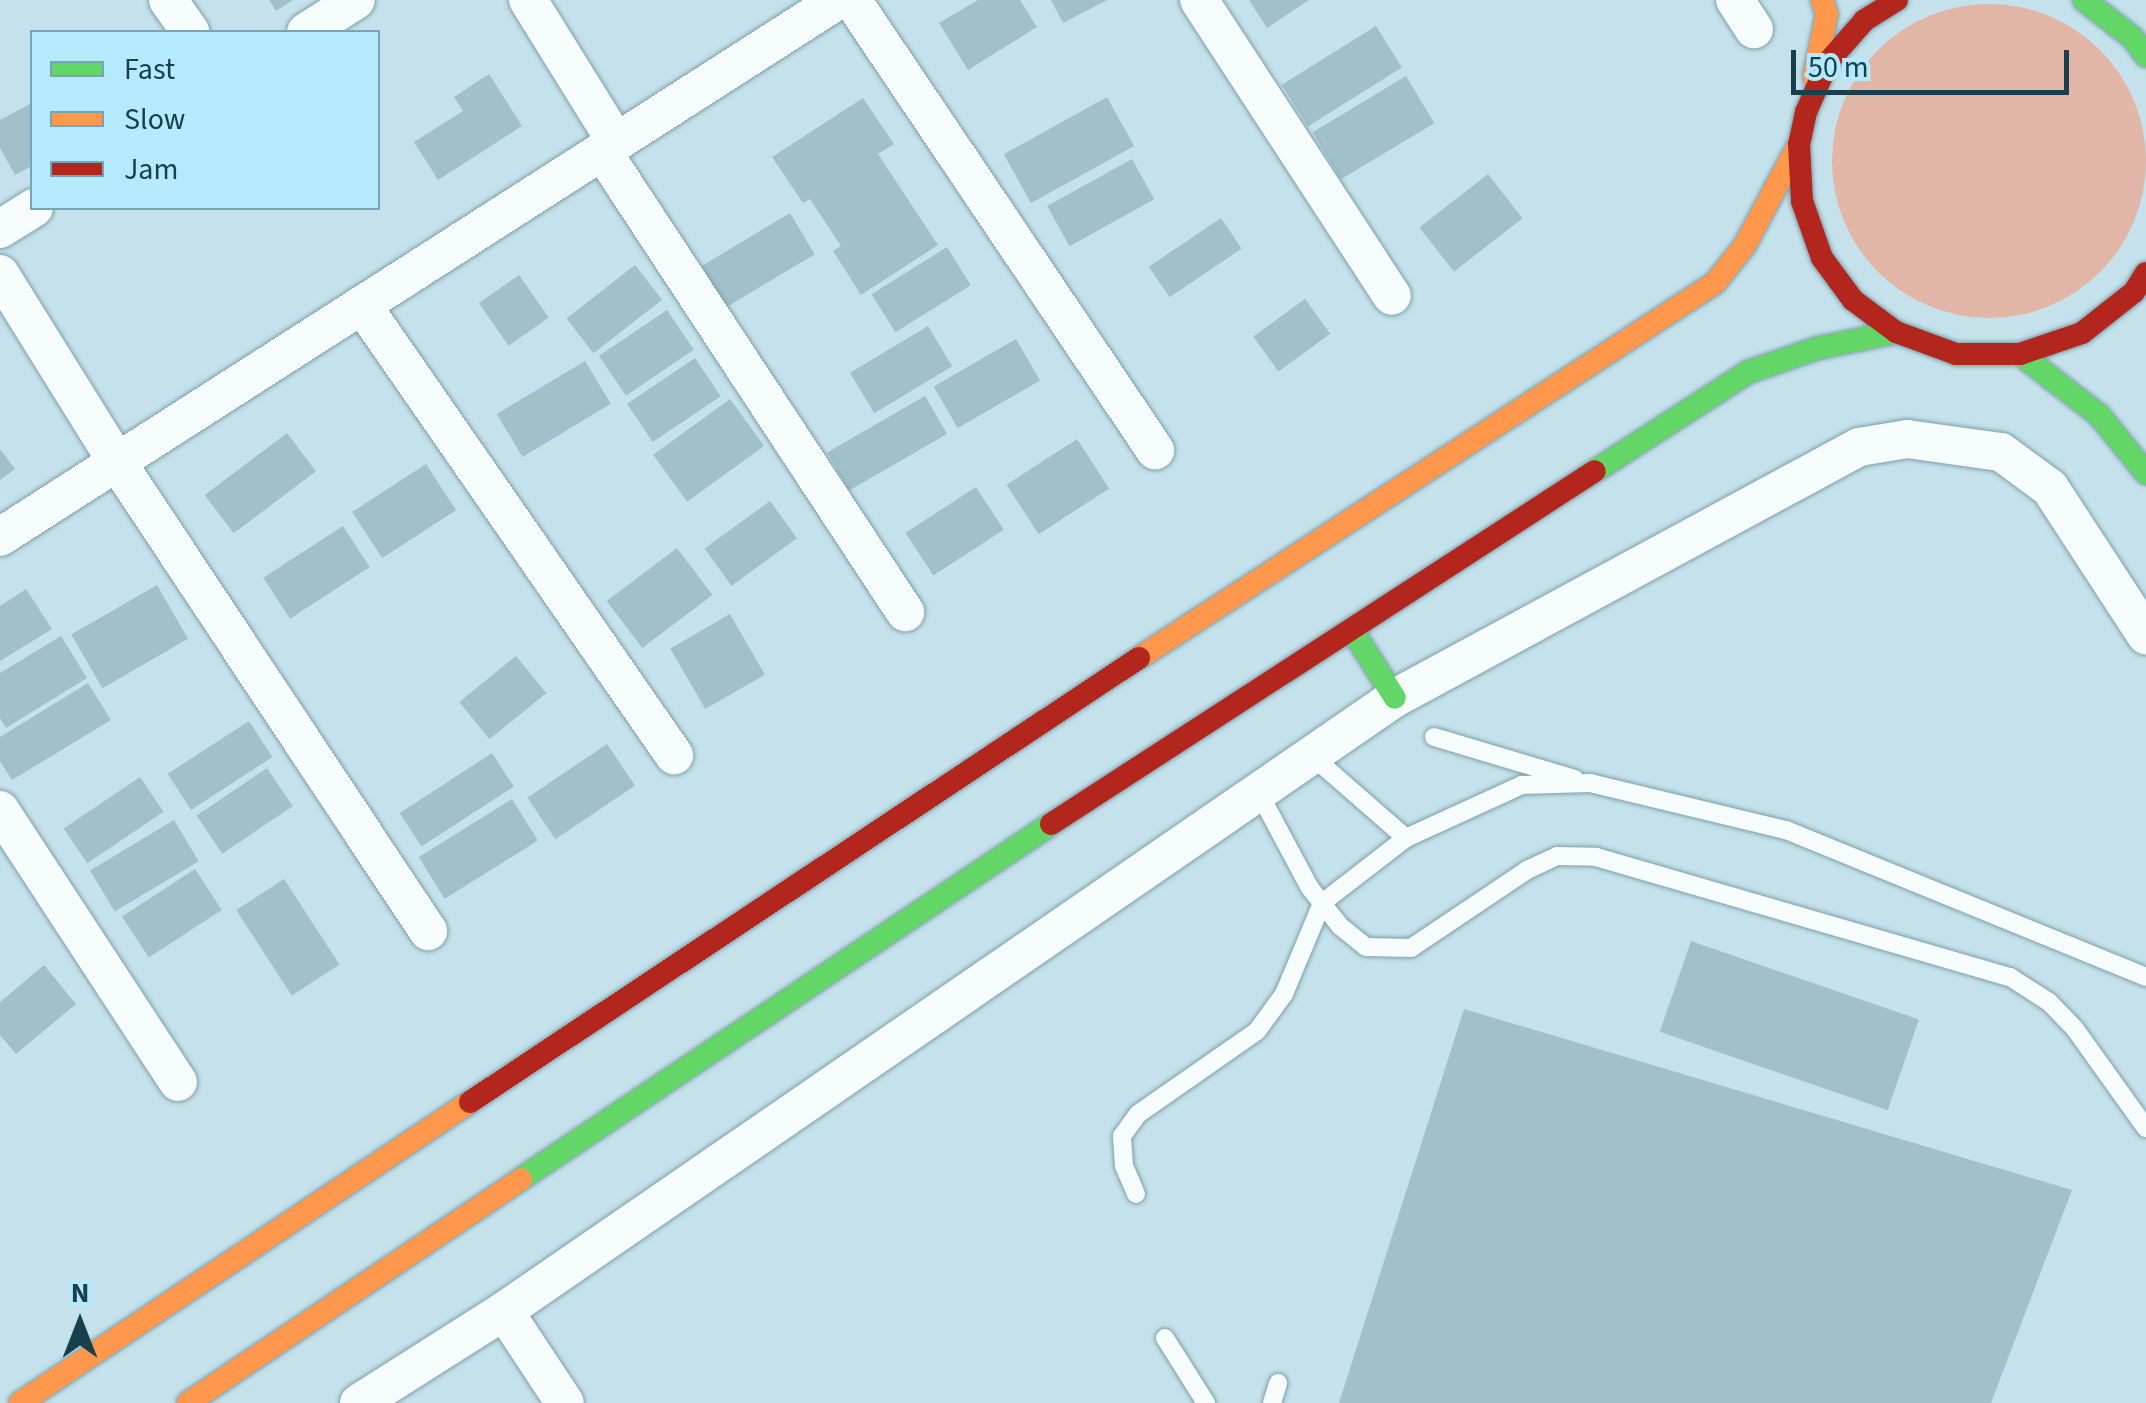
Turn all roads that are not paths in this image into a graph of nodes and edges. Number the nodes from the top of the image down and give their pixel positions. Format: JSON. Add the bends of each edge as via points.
{"nodes":[{"id":1,"x":168,"y":0,"type":"edge"},
{"id":2,"x":356,"y":0,"type":"edge"},
{"id":3,"x":528,"y":0,"type":"edge"},
{"id":4,"x":838,"y":0,"type":"edge"},
{"id":5,"x":852,"y":0,"type":"edge"},
{"id":6,"x":1199,"y":0,"type":"edge"},
{"id":7,"x":1822,"y":0,"type":"edge"},
{"id":8,"x":1896,"y":0,"type":"edge"},
{"id":9,"x":2084,"y":0,"type":"edge"},
{"id":10,"x":189,"y":30,"type":"edge"},
{"id":11,"x":309,"y":30,"type":"edge"},
{"id":12,"x":2146,"y":56,"type":"edge"},
{"id":13,"x":1806,"y":112,"type":"junction"},
{"id":14,"x":1799,"y":144,"type":"junction"},
{"id":15,"x":609,"y":146,"type":"junction"},
{"id":16,"x":31,"y":210,"type":"edge"},
{"id":17,"x":0,"y":230,"type":"edge"},
{"id":18,"x":2146,"y":273,"type":"edge"},
{"id":19,"x":0,"y":274,"type":"edge"},
{"id":20,"x":1392,"y":296,"type":"dead end"},
{"id":21,"x":362,"y":305,"type":"junction"},
{"id":22,"x":1896,"y":332,"type":"junction"},
{"id":23,"x":2020,"y":354,"type":"junction"},
{"id":24,"x":1155,"y":450,"type":"dead end"},
{"id":25,"x":118,"y":462,"type":"junction"},
{"id":26,"x":2146,"y":474,"type":"edge"},
{"id":27,"x":0,"y":537,"type":"edge"},
{"id":28,"x":905,"y":612,"type":"dead end"},
{"id":29,"x":1352,"y":630,"type":"junction"},
{"id":30,"x":2146,"y":635,"type":"edge"},
{"id":31,"x":1395,"y":698,"type":"junction"},
{"id":32,"x":1434,"y":738,"type":"dead end"},
{"id":33,"x":674,"y":754,"type":"dead end"},
{"id":34,"x":1312,"y":756,"type":"junction"},
{"id":35,"x":1590,"y":784,"type":"junction"},
{"id":36,"x":1259,"y":793,"type":"junction"},
{"id":37,"x":0,"y":810,"type":"edge"},
{"id":38,"x":1406,"y":838,"type":"junction"},
{"id":39,"x":1322,"y":903,"type":"junction"},
{"id":40,"x":428,"y":931,"type":"dead end"},
{"id":41,"x":2146,"y":977,"type":"edge"},
{"id":42,"x":178,"y":1082,"type":"dead end"},
{"id":43,"x":2146,"y":1128,"type":"edge"},
{"id":44,"x":1136,"y":1194,"type":"dead end"},
{"id":45,"x":504,"y":1310,"type":"junction"},
{"id":46,"x":1165,"y":1338,"type":"dead end"},
{"id":47,"x":1278,"y":1383,"type":"dead end"},
{"id":48,"x":20,"y":1403,"type":"edge"},
{"id":49,"x":188,"y":1403,"type":"edge"},
{"id":50,"x":359,"y":1403,"type":"edge"},
{"id":51,"x":565,"y":1403,"type":"edge"},
{"id":52,"x":1206,"y":1403,"type":"edge"},
{"id":53,"x":1272,"y":1403,"type":"edge"}],
"edges":[{"from":1,"to":10,"type":"street"},
{"from":2,"to":11,"type":"street"},
{"from":3,"to":15,"type":"street"},
{"from":4,"to":15,"type":"street"},
{"from":5,"to":24,"type":"street"},
{"from":6,"to":20,"type":"street"},
{"from":7,"to":13,"type":"street","via":[[1828,14]]},
{"from":8,"to":13,"type":"street","via":[[1864,20],[1828,62]]},
{"from":9,"to":12,"type":"street"},
{"from":13,"to":14,"type":"street"},
{"from":14,"to":22,"type":"street","via":[[1802,201],[1822,258],[1854,300]]},
{"from":14,"to":48,"type":"street","via":[[1744,245],[1715,283],[913,806]]},
{"from":15,"to":21,"type":"street"},
{"from":15,"to":28,"type":"street"},
{"from":16,"to":17,"type":"street"},
{"from":18,"to":23,"type":"street","via":[[2134,292],[2082,333]]},
{"from":19,"to":25,"type":"street"},
{"from":21,"to":25,"type":"street"},
{"from":21,"to":33,"type":"street"},
{"from":22,"to":23,"type":"street","via":[[1956,354]]},
{"from":22,"to":29,"type":"street","via":[[1748,372]]},
{"from":23,"to":26,"type":"street","via":[[2098,415]]},
{"from":25,"to":27,"type":"street"},
{"from":25,"to":40,"type":"street"},
{"from":29,"to":31,"type":"street"},
{"from":29,"to":49,"type":"street","via":[[961,882]]},
{"from":30,"to":31,"type":"street","via":[[2050,488],[2001,452],[1907,438],[1860,447]]},
{"from":31,"to":34,"type":"street"},
{"from":32,"to":35,"type":"lane"},
{"from":34,"to":36,"type":"street"},
{"from":34,"to":38,"type":"lane"},
{"from":35,"to":38,"type":"lane","via":[[1522,785]]},
{"from":35,"to":41,"type":"lane","via":[[1786,830]]},
{"from":36,"to":39,"type":"lane"},
{"from":36,"to":45,"type":"street"},
{"from":37,"to":42,"type":"street"},
{"from":38,"to":39,"type":"lane"},
{"from":39,"to":43,"type":"lane","via":[[1366,947],[1410,948],[1527,870],[1558,856],[1596,857],[2010,977],[2049,1002],[2075,1030]]},
{"from":39,"to":44,"type":"lane","via":[[1284,994],[1256,1031],[1138,1114],[1122,1136],[1124,1166]]},
{"from":45,"to":50,"type":"street"},
{"from":45,"to":51,"type":"street"},
{"from":46,"to":52,"type":"lane"},
{"from":47,"to":53,"type":"lane"}]}
